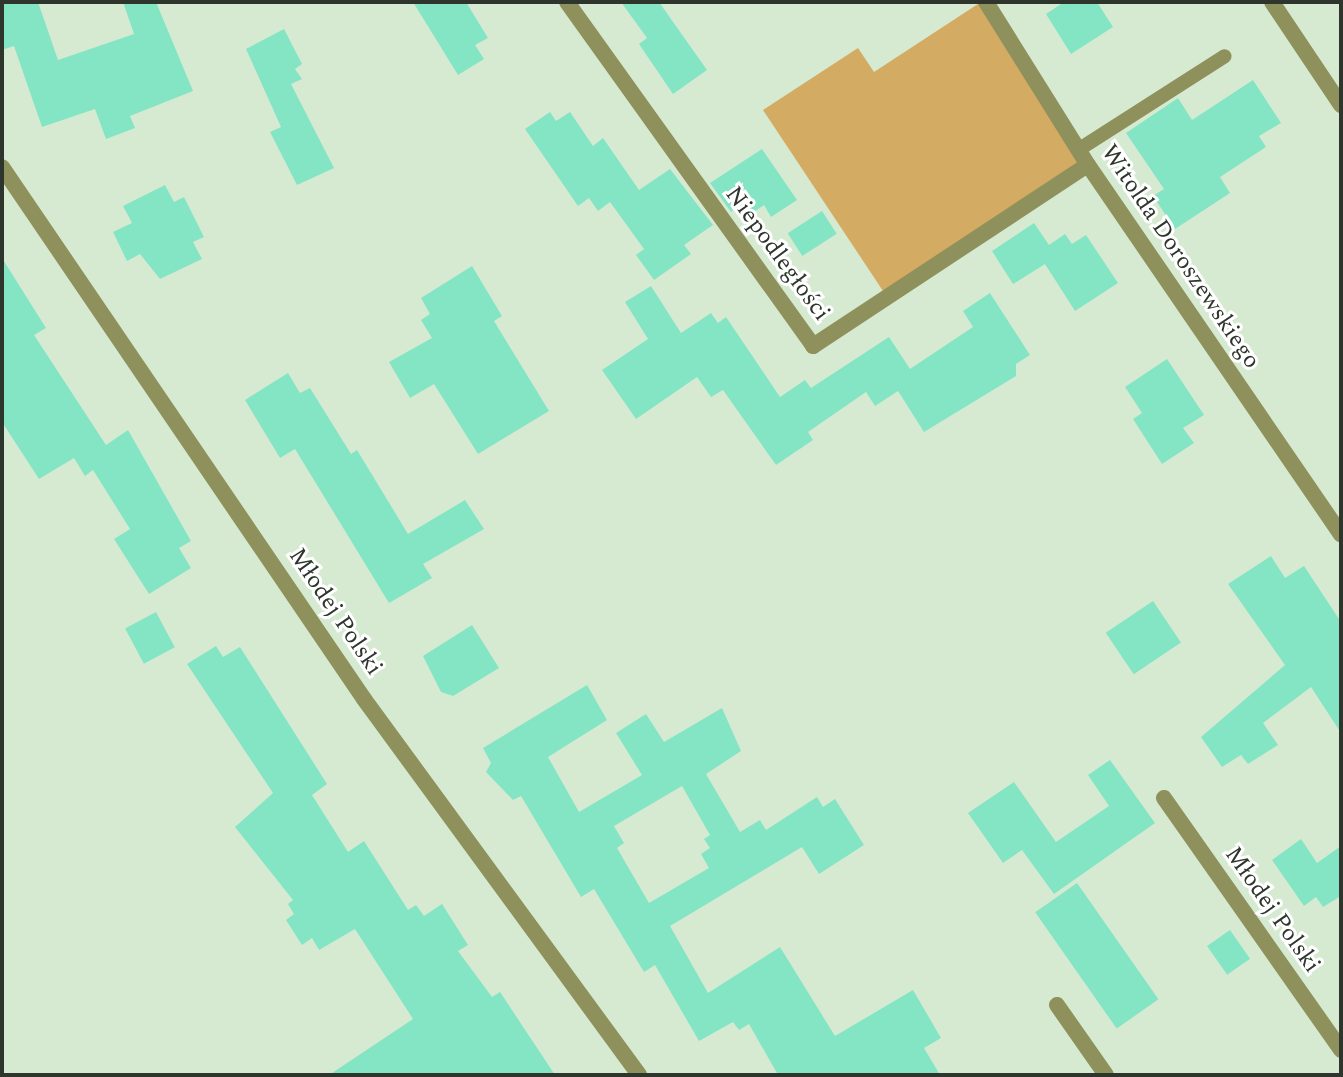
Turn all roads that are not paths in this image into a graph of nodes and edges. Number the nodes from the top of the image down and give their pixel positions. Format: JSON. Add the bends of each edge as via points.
{"nodes":[{"id":1,"x":567,"y":2,"type":"edge"},
{"id":2,"x":986,"y":2,"type":"edge"},
{"id":3,"x":1272,"y":2,"type":"edge"},
{"id":4,"x":1225,"y":56,"type":"dead end"},
{"id":5,"x":1341,"y":105,"type":"edge"},
{"id":6,"x":1083,"y":158,"type":"junction"},
{"id":7,"x":2,"y":167,"type":"edge"},
{"id":8,"x":1341,"y":535,"type":"edge"},
{"id":9,"x":1164,"y":798,"type":"dead end"},
{"id":10,"x":1057,"y":1005,"type":"dead end"},
{"id":11,"x":1341,"y":1050,"type":"edge"},
{"id":12,"x":639,"y":1075,"type":"edge"},
{"id":13,"x":1106,"y":1075,"type":"edge"}],
"edges":[{"from":1,"to":6,"type":"street","name":"Niepodległości","via":[[813,346]]},
{"from":2,"to":6,"type":"street","name":"Witolda Doroszewskiego"},
{"from":3,"to":5,"type":"street"},
{"from":4,"to":6,"type":"lane"},
{"from":6,"to":8,"type":"street","name":"Witolda Doroszewskiego"},
{"from":7,"to":12,"type":"street","name":"Młodej Polski","via":[[364,699]]},
{"from":9,"to":11,"type":"street","name":"Młodej Polski"},
{"from":10,"to":13,"type":"street"}]}
